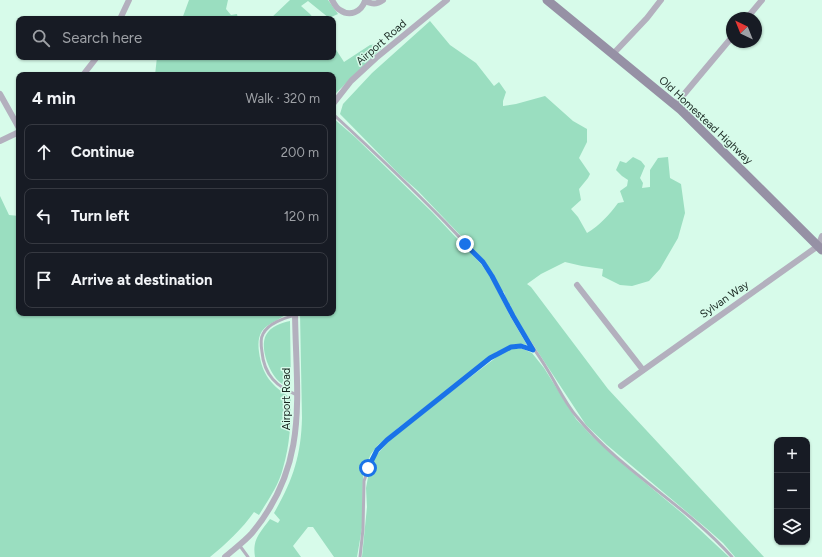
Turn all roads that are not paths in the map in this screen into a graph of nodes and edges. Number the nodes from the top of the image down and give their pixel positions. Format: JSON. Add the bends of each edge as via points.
{"nodes":[{"id":1,"x":129,"y":0,"type":"edge"},
{"id":2,"x":332,"y":0,"type":"edge"},
{"id":3,"x":364,"y":0,"type":"edge"},
{"id":4,"x":383,"y":0,"type":"edge"},
{"id":5,"x":447,"y":0,"type":"edge"},
{"id":6,"x":547,"y":0,"type":"edge"},
{"id":7,"x":661,"y":0,"type":"edge"},
{"id":8,"x":762,"y":0,"type":"edge"},
{"id":9,"x":752,"y":12,"type":"edge"},
{"id":10,"x":121,"y":16,"type":"edge"},
{"id":11,"x":726,"y":44,"type":"edge"},
{"id":12,"x":613,"y":54,"type":"junction"},
{"id":13,"x":95,"y":60,"type":"edge"},
{"id":14,"x":85,"y":72,"type":"edge"},
{"id":15,"x":0,"y":94,"type":"edge"},
{"id":16,"x":336,"y":100,"type":"edge"},
{"id":17,"x":675,"y":105,"type":"junction"},
{"id":18,"x":336,"y":117,"type":"edge"},
{"id":19,"x":16,"y":123,"type":"edge"},
{"id":20,"x":16,"y":133,"type":"edge"},
{"id":21,"x":0,"y":141,"type":"edge"},
{"id":22,"x":822,"y":236,"type":"edge"},
{"id":23,"x":820,"y":248,"type":"edge"},
{"id":24,"x":577,"y":285,"type":"dead end"},
{"id":25,"x":290,"y":316,"type":"edge"},
{"id":26,"x":295,"y":316,"type":"edge"},
{"id":27,"x":533,"y":350,"type":"junction"},
{"id":28,"x":643,"y":370,"type":"junction"},
{"id":29,"x":621,"y":386,"type":"dead end"},
{"id":30,"x":297,"y":395,"type":"junction"},
{"id":31,"x":239,"y":545,"type":"junction"},
{"id":32,"x":225,"y":557,"type":"edge"},
{"id":33,"x":248,"y":557,"type":"edge"},
{"id":34,"x":360,"y":557,"type":"edge"},
{"id":35,"x":732,"y":557,"type":"edge"}],
"edges":[{"from":1,"to":10,"type":"street"},
{"from":2,"to":3,"type":"street","via":[[338,10],[354,13],[362,8]]},
{"from":3,"to":4,"type":"street","via":[[378,4]]},
{"from":5,"to":16,"type":"street","name":"Airport Road","via":[[376,58],[351,81]]},
{"from":6,"to":12,"type":"main road","name":"Old Homestead Highway"},
{"from":7,"to":12,"type":"street"},
{"from":8,"to":9,"type":"street"},
{"from":11,"to":17,"type":"street"},
{"from":12,"to":17,"type":"main road","name":"Old Homestead Highway"},
{"from":13,"to":14,"type":"street"},
{"from":15,"to":19,"type":"street"},
{"from":17,"to":23,"type":"main road","name":"Old Homestead Highway"},
{"from":18,"to":27,"type":"lane","via":[[483,262]]},
{"from":20,"to":21,"type":"street"},
{"from":22,"to":23,"type":"street"},
{"from":23,"to":28,"type":"street","name":"Sylvan Way"},
{"from":24,"to":28,"type":"street"},
{"from":25,"to":30,"type":"lane","via":[[271,325],[263,333],[262,360],[267,372],[284,390]]},
{"from":26,"to":30,"type":"street","name":"Airport Road"},
{"from":27,"to":34,"type":"lane","via":[[521,346],[511,347],[490,358],[377,450],[364,481]]},
{"from":27,"to":35,"type":"lane","via":[[586,428]]},
{"from":28,"to":29,"type":"street","name":"Sylvan Way"},
{"from":30,"to":31,"type":"street","name":"Airport Road","via":[[295,440],[285,480],[267,514]]},
{"from":31,"to":32,"type":"street","name":"Airport Road"},
{"from":31,"to":33,"type":"lane"}]}
